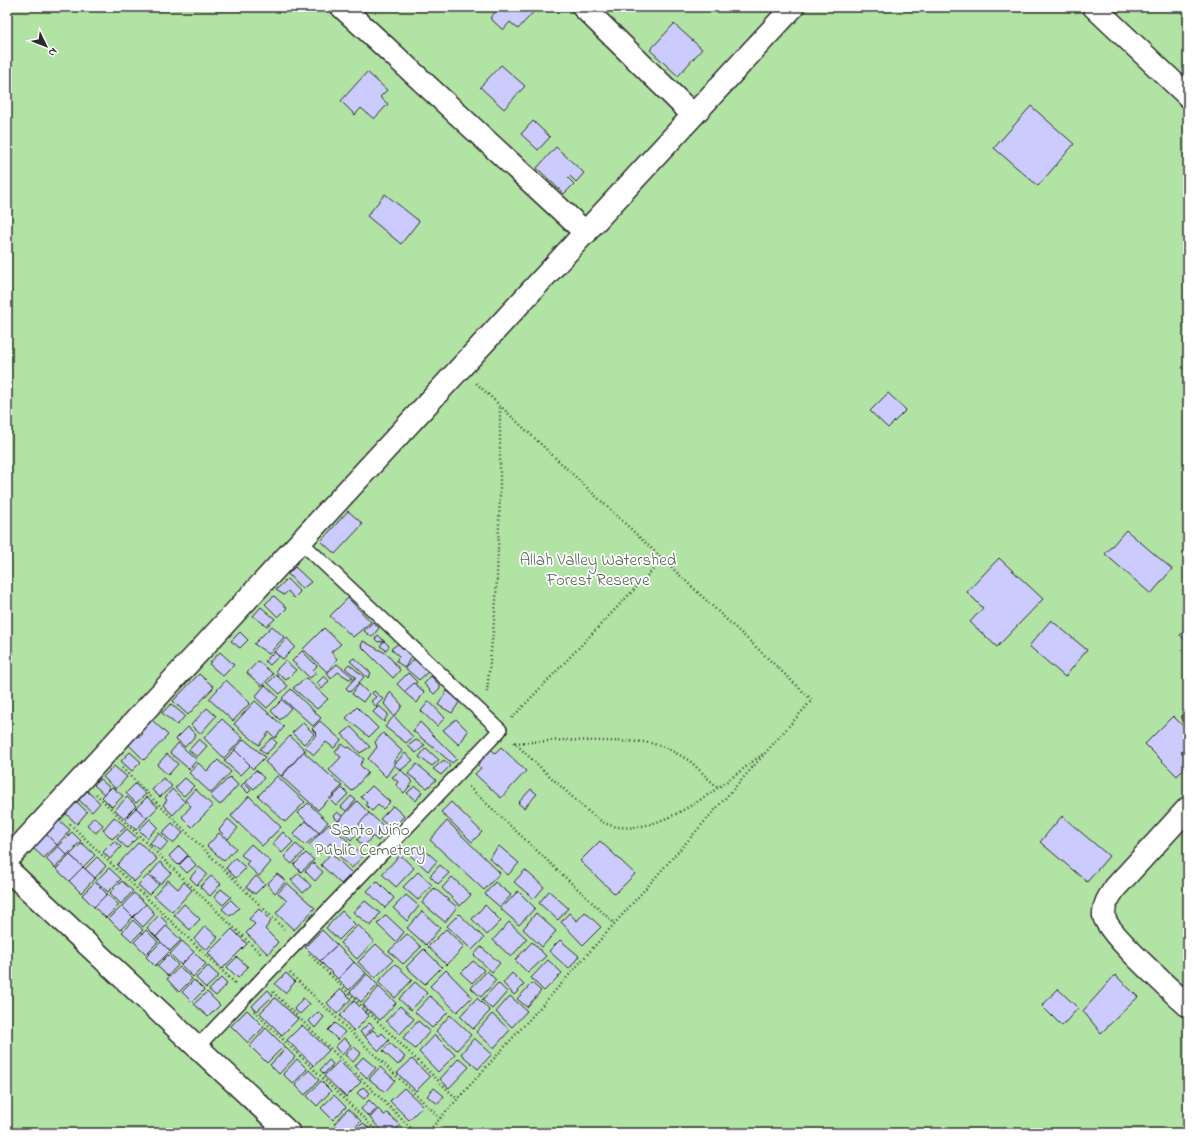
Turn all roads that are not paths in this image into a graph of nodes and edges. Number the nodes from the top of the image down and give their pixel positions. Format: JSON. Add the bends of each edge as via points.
{"nodes":[{"id":1,"x":342,"y":7,"type":"edge"},
{"id":2,"x":583,"y":7,"type":"edge"},
{"id":3,"x":793,"y":7,"type":"edge"},
{"id":4,"x":1094,"y":7,"type":"edge"},
{"id":5,"x":1188,"y":96,"type":"edge"},
{"id":6,"x":693,"y":115,"type":"junction"},
{"id":7,"x":586,"y":233,"type":"junction"},
{"id":8,"x":301,"y":542,"type":"junction"},
{"id":9,"x":1188,"y":808,"type":"edge"},
{"id":10,"x":7,"y":860,"type":"edge"},
{"id":11,"x":7,"y":869,"type":"edge"},
{"id":12,"x":1188,"y":1006,"type":"edge"},
{"id":13,"x":197,"y":1047,"type":"junction"},
{"id":14,"x":289,"y":1133,"type":"edge"}],
"edges":[{"from":1,"to":7,"type":"street"},
{"from":2,"to":6,"type":"street"},
{"from":3,"to":6,"type":"street"},
{"from":4,"to":5,"type":"street"},
{"from":6,"to":7,"type":"street"},
{"from":7,"to":8,"type":"street"},
{"from":8,"to":10,"type":"street"},
{"from":8,"to":13,"type":"lane","via":[[500,730]]},
{"from":9,"to":12,"type":"street","via":[[1115,888],[1106,902],[1104,918],[1116,937]]},
{"from":11,"to":13,"type":"street"},
{"from":13,"to":14,"type":"street"}]}
